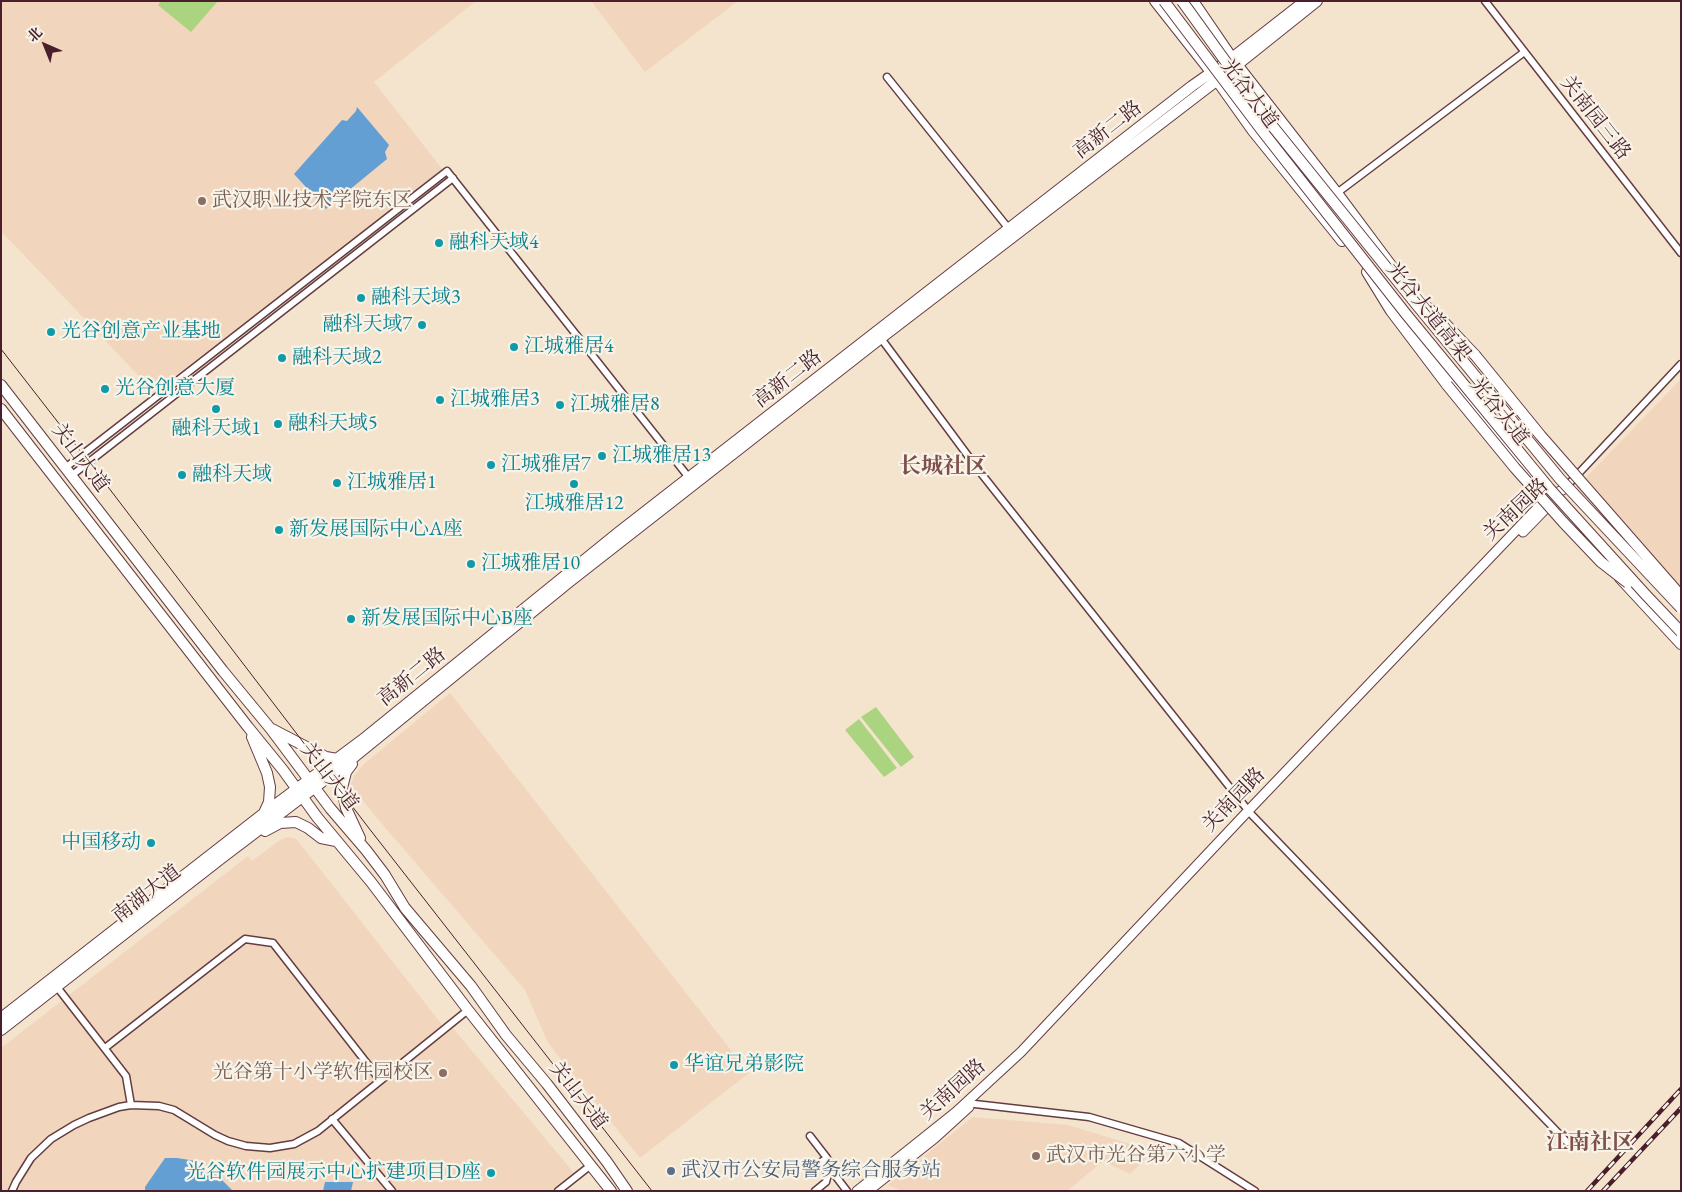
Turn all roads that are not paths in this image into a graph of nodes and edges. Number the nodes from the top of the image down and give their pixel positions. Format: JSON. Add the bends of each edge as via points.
{"nodes":[{"id":1,"x":1155,"y":1,"type":"edge"},
{"id":2,"x":1164,"y":1,"type":"edge"},
{"id":3,"x":1182,"y":1,"type":"edge"},
{"id":4,"x":1193,"y":1,"type":"edge"},
{"id":5,"x":1305,"y":1,"type":"edge"},
{"id":6,"x":1317,"y":1,"type":"edge"},
{"id":7,"x":1485,"y":1,"type":"edge"},
{"id":8,"x":1523,"y":53,"type":"junction"},
{"id":9,"x":1235,"y":62,"type":"junction"},
{"id":10,"x":1214,"y":76,"type":"junction"},
{"id":11,"x":888,"y":77,"type":"dead end"},
{"id":12,"x":1196,"y":96,"type":"junction"},
{"id":13,"x":1237,"y":110,"type":"junction"},
{"id":14,"x":453,"y":178,"type":"junction"},
{"id":15,"x":1337,"y":192,"type":"junction"},
{"id":16,"x":1009,"y":229,"type":"junction"},
{"id":17,"x":1681,"y":254,"type":"edge"},
{"id":18,"x":1367,"y":272,"type":"junction"},
{"id":19,"x":1415,"y":297,"type":"junction"},
{"id":20,"x":878,"y":335,"type":"junction"},
{"id":21,"x":1681,"y":364,"type":"edge"},
{"id":22,"x":1,"y":385,"type":"edge"},
{"id":23,"x":1,"y":409,"type":"edge"},
{"id":24,"x":68,"y":472,"type":"junction"},
{"id":25,"x":691,"y":481,"type":"junction"},
{"id":26,"x":1564,"y":489,"type":"junction"},
{"id":27,"x":1549,"y":502,"type":"junction"},
{"id":28,"x":1681,"y":598,"type":"edge"},
{"id":29,"x":1649,"y":599,"type":"junction"},
{"id":30,"x":1681,"y":610,"type":"edge"},
{"id":31,"x":1681,"y":632,"type":"edge"},
{"id":32,"x":1681,"y":644,"type":"edge"},
{"id":33,"x":248,"y":727,"type":"junction"},
{"id":34,"x":270,"y":728,"type":"junction"},
{"id":35,"x":361,"y":751,"type":"junction"},
{"id":36,"x":337,"y":758,"type":"junction"},
{"id":37,"x":312,"y":783,"type":"junction"},
{"id":38,"x":299,"y":793,"type":"junction"},
{"id":39,"x":1249,"y":813,"type":"junction"},
{"id":40,"x":263,"y":814,"type":"junction"},
{"id":41,"x":336,"y":842,"type":"junction"},
{"id":42,"x":366,"y":850,"type":"junction"},
{"id":43,"x":224,"y":857,"type":"junction"},
{"id":44,"x":57,"y":987,"type":"junction"},
{"id":45,"x":468,"y":1010,"type":"junction"},
{"id":46,"x":1,"y":1018,"type":"edge"},
{"id":47,"x":1,"y":1030,"type":"edge"},
{"id":48,"x":105,"y":1048,"type":"junction"},
{"id":49,"x":380,"y":1080,"type":"junction"},
{"id":50,"x":969,"y":1103,"type":"junction"},
{"id":51,"x":131,"y":1105,"type":"junction"},
{"id":52,"x":332,"y":1119,"type":"junction"},
{"id":53,"x":810,"y":1136,"type":"dead end"},
{"id":54,"x":1567,"y":1142,"type":"dead end"},
{"id":55,"x":827,"y":1158,"type":"junction"},
{"id":56,"x":591,"y":1165,"type":"junction"},
{"id":57,"x":12,"y":1191,"type":"edge"},
{"id":58,"x":392,"y":1191,"type":"edge"},
{"id":59,"x":558,"y":1191,"type":"edge"},
{"id":60,"x":611,"y":1191,"type":"edge"},
{"id":61,"x":628,"y":1191,"type":"edge"},
{"id":62,"x":815,"y":1191,"type":"edge"},
{"id":63,"x":847,"y":1191,"type":"edge"},
{"id":64,"x":857,"y":1191,"type":"edge"},
{"id":65,"x":868,"y":1191,"type":"edge"},
{"id":66,"x":1255,"y":1191,"type":"edge"}],
"edges":[{"from":1,"to":10,"type":"main road","name":"光谷大道"},
{"from":2,"to":29,"type":"main road","name":"光谷大道高架","bridge":true,"via":[[1406,314],[1549,488]]},
{"from":3,"to":30,"type":"main road","name":"光谷大道高架","bridge":true,"via":[[1270,123],[1416,304],[1560,479]]},
{"from":4,"to":9,"type":"main road","name":"光谷大道"},
{"from":5,"to":9,"type":"main road","name":"高新二路"},
{"from":6,"to":9,"type":"main road","name":"高新二路"},
{"from":7,"to":8,"type":"street","name":"关南园三路"},
{"from":8,"to":15,"type":"street"},
{"from":8,"to":17,"type":"street","name":"关南园三路"},
{"from":9,"to":10,"type":"main road","name":"高新二路"},
{"from":9,"to":15,"type":"main road","name":"光谷大道"},
{"from":10,"to":12,"type":"main road","name":"高新二路"},
{"from":10,"to":13,"type":"main road","name":"光谷大道"},
{"from":10,"to":16,"type":"main road","name":"高新二路"},
{"from":11,"to":16,"type":"street"},
{"from":12,"to":13,"type":"main road","via":[[1217,93]]},
{"from":12,"to":20,"type":"main road","name":"高新二路"},
{"from":13,"to":18,"type":"main road","name":"光谷大道"},
{"from":14,"to":24,"type":"street"},
{"from":14,"to":24,"type":"street","via":[[447,171]]},
{"from":14,"to":25,"type":"street"},
{"from":15,"to":19,"type":"main road","name":"光谷大道"},
{"from":16,"to":20,"type":"main road","name":"高新二路"},
{"from":18,"to":27,"type":"main road","name":"光谷大道"},
{"from":18,"to":29,"type":"main road","bridge":true,"via":[[1391,311],[1515,468],[1601,562]]},
{"from":19,"to":26,"type":"main road","name":"光谷大道"},
{"from":19,"to":28,"type":"main road","bridge":true,"via":[[1475,355]]},
{"from":20,"to":25,"type":"main road","name":"高新二路"},
{"from":20,"to":39,"type":"street","via":[[980,472]]},
{"from":21,"to":26,"type":"street"},
{"from":22,"to":24,"type":"main road","name":"关山大道"},
{"from":23,"to":33,"type":"main road","name":"关山大道"},
{"from":24,"to":34,"type":"main road","name":"关山大道"},
{"from":25,"to":35,"type":"main road","name":"高新二路"},
{"from":25,"to":36,"type":"main road","name":"高新二路","via":[[612,538]]},
{"from":26,"to":27,"type":"main road","name":"关南园路"},
{"from":26,"to":30,"type":"main road","name":"光谷大道"},
{"from":27,"to":32,"type":"main road","name":"光谷大道"},
{"from":27,"to":39,"type":"main road","name":"关南园路"},
{"from":29,"to":31,"type":"main road","name":"光谷大道高架","bridge":true},
{"from":33,"to":38,"type":"main road","name":"关山大道"},
{"from":33,"to":40,"type":"main road","via":[[270,787],[269,802]]},
{"from":34,"to":36,"type":"main road","via":[[326,757]]},
{"from":34,"to":37,"type":"main road","name":"关山大道"},
{"from":35,"to":37,"type":"main road","name":"高新二路"},
{"from":35,"to":42,"type":"main road","via":[[346,772],[342,788],[346,808]]},
{"from":36,"to":37,"type":"main road","name":"高新二路"},
{"from":37,"to":38,"type":"main road","name":"南湖大道"},
{"from":37,"to":42,"type":"main road","name":"关山大道"},
{"from":38,"to":40,"type":"main road","name":"南湖大道"},
{"from":38,"to":41,"type":"main road","name":"关山大道"},
{"from":38,"to":43,"type":"main road","name":"南湖大道"},
{"from":39,"to":50,"type":"main road","name":"关南园路","via":[[1024,1055]]},
{"from":39,"to":54,"type":"street"},
{"from":40,"to":46,"type":"main road","name":"南湖大道"},
{"from":41,"to":43,"type":"main road","via":[[320,838],[296,822],[286,822],[272,827]]},
{"from":41,"to":45,"type":"main road","name":"关山大道","via":[[371,882]]},
{"from":42,"to":61,"type":"main road","name":"关山大道","via":[[405,908],[471,986]]},
{"from":43,"to":44,"type":"main road","name":"南湖大道"},
{"from":44,"to":47,"type":"main road","name":"南湖大道"},
{"from":44,"to":48,"type":"street"},
{"from":45,"to":49,"type":"street"},
{"from":45,"to":56,"type":"main road","name":"关山大道"},
{"from":48,"to":49,"type":"street","via":[[245,939],[274,943]]},
{"from":48,"to":51,"type":"street","via":[[126,1076]]},
{"from":49,"to":52,"type":"street"},
{"from":50,"to":64,"type":"main road","name":"关南园路"},
{"from":50,"to":65,"type":"main road","name":"关南园路","via":[[960,1116]]},
{"from":50,"to":66,"type":"street","via":[[1089,1117],[1179,1143]]},
{"from":51,"to":52,"type":"street","via":[[174,1110],[228,1141],[260,1148],[294,1144]]},
{"from":51,"to":57,"type":"street","via":[[89,1118],[51,1139],[32,1158]]},
{"from":52,"to":58,"type":"street"},
{"from":53,"to":55,"type":"street"},
{"from":55,"to":62,"type":"street","via":[[821,1162],[828,1174],[826,1182]]},
{"from":55,"to":63,"type":"street"},
{"from":56,"to":59,"type":"street"},
{"from":56,"to":60,"type":"main road","name":"关山大道"}]}
